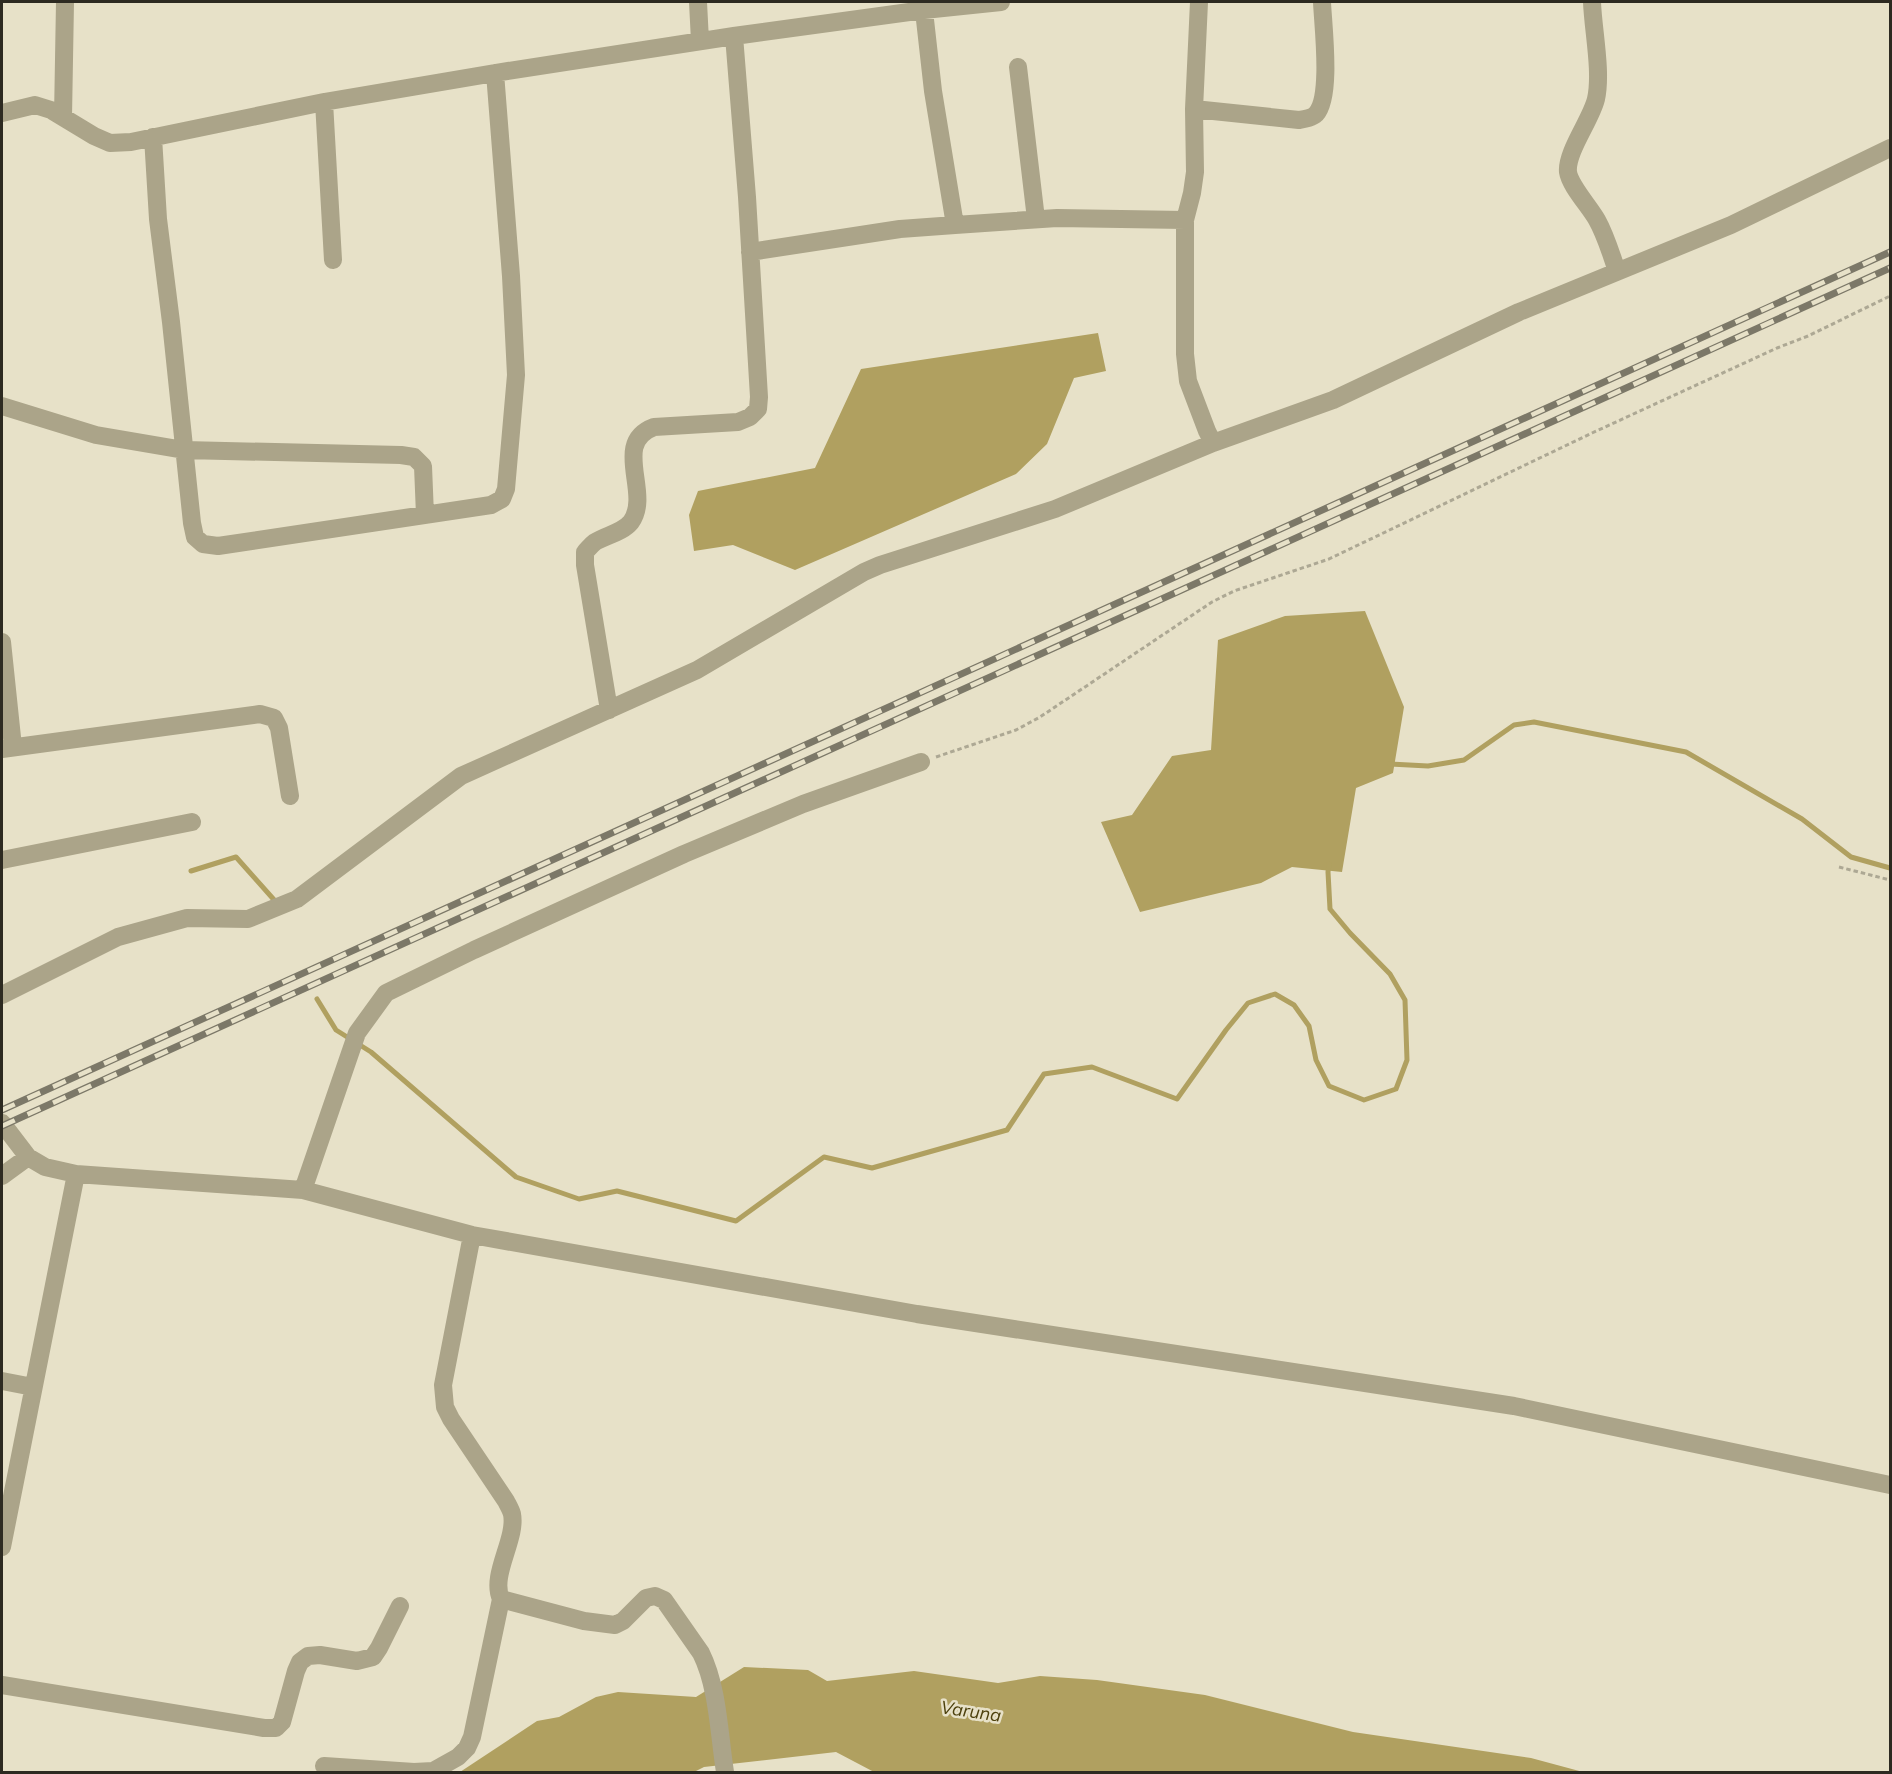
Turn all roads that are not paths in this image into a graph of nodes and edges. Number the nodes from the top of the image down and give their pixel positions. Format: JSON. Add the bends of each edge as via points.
{"nodes":[{"id":1,"x":65,"y":2,"type":"edge"},
{"id":2,"x":698,"y":2,"type":"edge"},
{"id":3,"x":1001,"y":2,"type":"edge"},
{"id":4,"x":1199,"y":2,"type":"edge"},
{"id":5,"x":1322,"y":2,"type":"edge"},
{"id":6,"x":1592,"y":2,"type":"edge"},
{"id":7,"x":923,"y":6,"type":"edge"},
{"id":8,"x":734,"y":36,"type":"junction"},
{"id":9,"x":700,"y":41,"type":"junction"},
{"id":10,"x":1018,"y":67,"type":"dead end"},
{"id":11,"x":495,"y":73,"type":"junction"},
{"id":12,"x":324,"y":102,"type":"junction"},
{"id":13,"x":1194,"y":109,"type":"junction"},
{"id":14,"x":2,"y":113,"type":"edge"},
{"id":15,"x":63,"y":117,"type":"junction"},
{"id":16,"x":153,"y":137,"type":"junction"},
{"id":17,"x":1890,"y":148,"type":"edge"},
{"id":18,"x":1036,"y":219,"type":"junction"},
{"id":19,"x":1185,"y":220,"type":"junction"},
{"id":20,"x":955,"y":225,"type":"junction"},
{"id":21,"x":750,"y":252,"type":"junction"},
{"id":22,"x":333,"y":260,"type":"dead end"},
{"id":23,"x":1617,"y":271,"type":"junction"},
{"id":24,"x":2,"y":406,"type":"edge"},
{"id":25,"x":1213,"y":443,"type":"junction"},
{"id":26,"x":184,"y":450,"type":"junction"},
{"id":27,"x":425,"y":515,"type":"junction"},
{"id":28,"x":2,"y":642,"type":"edge"},
{"id":29,"x":609,"y":710,"type":"junction"},
{"id":30,"x":7,"y":748,"type":"edge"},
{"id":31,"x":921,"y":762,"type":"road end"},
{"id":32,"x":290,"y":796,"type":"dead end"},
{"id":33,"x":192,"y":822,"type":"dead end"},
{"id":34,"x":2,"y":860,"type":"edge"},
{"id":35,"x":2,"y":995,"type":"edge"},
{"id":36,"x":2,"y":1123,"type":"edge"},
{"id":37,"x":28,"y":1157,"type":"junction"},
{"id":38,"x":76,"y":1174,"type":"junction"},
{"id":39,"x":2,"y":1176,"type":"edge"},
{"id":40,"x":303,"y":1190,"type":"junction"},
{"id":41,"x":472,"y":1235,"type":"junction"},
{"id":42,"x":2,"y":1381,"type":"edge"},
{"id":43,"x":33,"y":1387,"type":"junction"},
{"id":44,"x":1890,"y":1485,"type":"edge"},
{"id":45,"x":2,"y":1547,"type":"edge"},
{"id":46,"x":501,"y":1599,"type":"junction"},
{"id":47,"x":400,"y":1606,"type":"dead end"},
{"id":48,"x":2,"y":1685,"type":"edge"},
{"id":49,"x":324,"y":1766,"type":"dead end"},
{"id":50,"x":725,"y":1773,"type":"edge"}],
"edges":[{"from":1,"to":15,"type":"street"},
{"from":2,"to":9,"type":"street"},
{"from":3,"to":7,"type":"street"},
{"from":4,"to":13,"type":"street"},
{"from":5,"to":13,"type":"street","via":[[1326,89],[1315,116],[1299,120]]},
{"from":6,"to":23,"type":"street","via":[[1598,86],[1568,173],[1596,218]]},
{"from":7,"to":8,"type":"street"},
{"from":7,"to":20,"type":"street"},
{"from":8,"to":9,"type":"street"},
{"from":8,"to":21,"type":"street"},
{"from":9,"to":11,"type":"street"},
{"from":10,"to":18,"type":"street"},
{"from":11,"to":12,"type":"street"},
{"from":11,"to":27,"type":"street","via":[[516,375],[506,489],[502,499],[491,505]]},
{"from":12,"to":16,"type":"street"},
{"from":12,"to":22,"type":"street"},
{"from":13,"to":19,"type":"street","via":[[1195,172]]},
{"from":14,"to":15,"type":"street","via":[[35,105]]},
{"from":15,"to":16,"type":"street","via":[[110,143]]},
{"from":16,"to":26,"type":"street","via":[[158,219]]},
{"from":17,"to":23,"type":"street","via":[[1731,225]]},
{"from":18,"to":19,"type":"street"},
{"from":18,"to":20,"type":"street"},
{"from":19,"to":25,"type":"street","via":[[1187,372]]},
{"from":20,"to":21,"type":"street","via":[[900,229]]},
{"from":21,"to":29,"type":"street","via":[[758,410],[738,422],[643,431],[633,450],[637,508],[631,521],[585,552]]},
{"from":23,"to":25,"type":"street","via":[[1519,312],[1333,400]]},
{"from":24,"to":26,"type":"street","via":[[96,435]]},
{"from":25,"to":29,"type":"street","via":[[1074,502],[864,572],[697,670]]},
{"from":26,"to":27,"type":"street","via":[[414,457],[423,466]]},
{"from":26,"to":27,"type":"street","via":[[192,523],[195,537],[203,544],[218,546]]},
{"from":28,"to":30,"type":"street"},
{"from":29,"to":35,"type":"street","via":[[461,777],[297,899],[248,919],[187,918],[118,937]]},
{"from":30,"to":32,"type":"street","via":[[260,714],[274,718],[279,728]]},
{"from":31,"to":40,"type":"street","via":[[803,804],[684,854],[386,993],[357,1033]]},
{"from":33,"to":34,"type":"street"},
{"from":36,"to":37,"type":"street"},
{"from":37,"to":38,"type":"street","via":[[45,1167]]},
{"from":37,"to":39,"type":"street"},
{"from":38,"to":40,"type":"street"},
{"from":38,"to":43,"type":"street"},
{"from":40,"to":41,"type":"street"},
{"from":41,"to":44,"type":"street","via":[[917,1314],[1514,1406]]},
{"from":41,"to":46,"type":"street","via":[[443,1384],[445,1407],[451,1419],[512,1516],[499,1582]]},
{"from":42,"to":43,"type":"street"},
{"from":43,"to":45,"type":"street"},
{"from":46,"to":49,"type":"street","via":[[472,1737],[458,1757],[432,1771]]},
{"from":46,"to":50,"type":"street","via":[[615,1625],[646,1598],[664,1600],[701,1653],[711,1678]]},
{"from":47,"to":48,"type":"street","via":[[373,1657],[357,1661],[320,1655],[308,1656],[300,1662],[282,1722],[276,1728]]}]}
